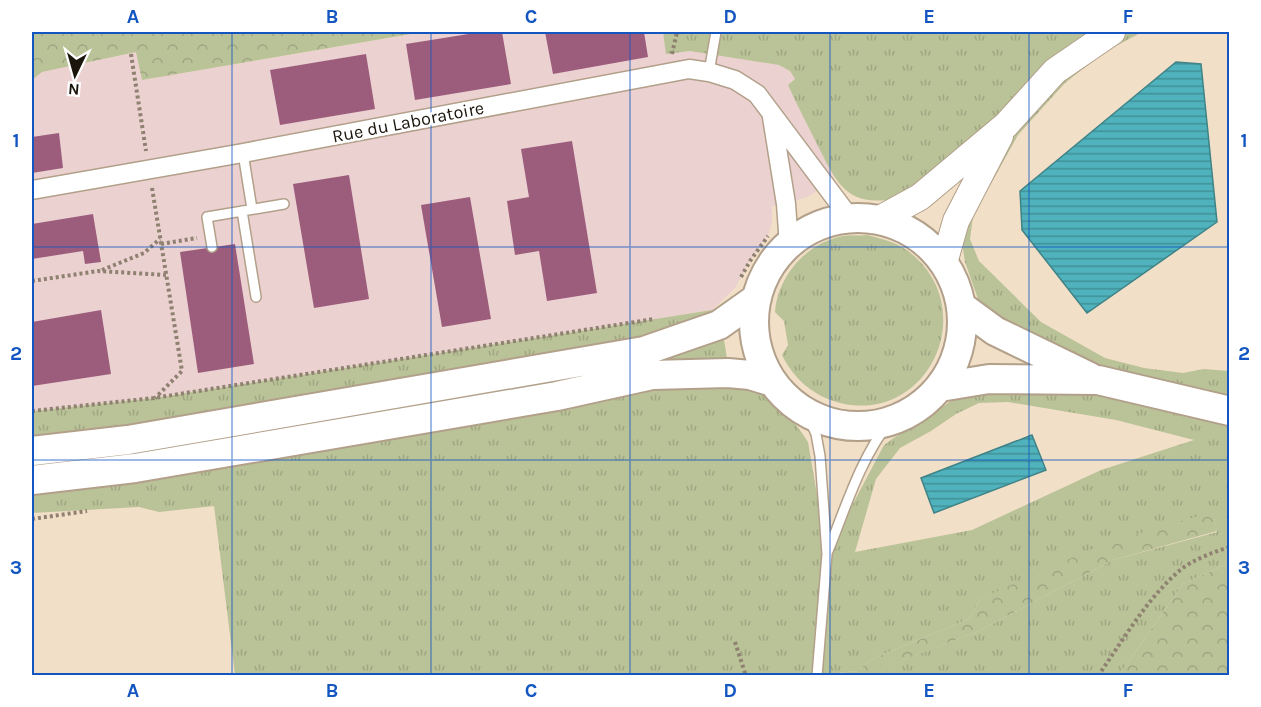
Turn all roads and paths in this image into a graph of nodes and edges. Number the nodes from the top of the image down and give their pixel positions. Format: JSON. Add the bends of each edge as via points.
{"nodes":[{"id":1,"x":716,"y":32,"type":"edge"},
{"id":2,"x":1112,"y":32,"type":"edge"},
{"id":3,"x":131,"y":54,"type":"dead end"},
{"id":4,"x":709,"y":72,"type":"junction"},
{"id":5,"x":771,"y":112,"type":"junction"},
{"id":6,"x":1006,"y":125,"type":"junction"},
{"id":7,"x":243,"y":153,"type":"junction"},
{"id":8,"x":150,"y":171,"type":"junction"},
{"id":9,"x":32,"y":190,"type":"edge"},
{"id":10,"x":284,"y":204,"type":"dead end"},
{"id":11,"x":247,"y":210,"type":"junction"},
{"id":12,"x":864,"y":219,"type":"junction"},
{"id":13,"x":210,"y":235,"type":"junction"},
{"id":14,"x":779,"y":237,"type":"junction"},
{"id":15,"x":161,"y":241,"type":"junction"},
{"id":16,"x":212,"y":247,"type":"dead end"},
{"id":17,"x":944,"y":263,"type":"junction"},
{"id":18,"x":98,"y":271,"type":"junction"},
{"id":19,"x":166,"y":275,"type":"junction"},
{"id":20,"x":32,"y":281,"type":"edge"},
{"id":21,"x":748,"y":289,"type":"junction"},
{"id":22,"x":256,"y":297,"type":"dead end"},
{"id":23,"x":961,"y":306,"type":"junction"},
{"id":24,"x":665,"y":318,"type":"dead end"},
{"id":25,"x":1098,"y":380,"type":"junction"},
{"id":26,"x":773,"y":382,"type":"junction"},
{"id":27,"x":940,"y":387,"type":"junction"},
{"id":28,"x":154,"y":398,"type":"junction"},
{"id":29,"x":32,"y":411,"type":"edge"},
{"id":30,"x":1230,"y":411,"type":"edge"},
{"id":31,"x":806,"y":412,"type":"junction"},
{"id":32,"x":890,"y":421,"type":"junction"},
{"id":33,"x":32,"y":452,"type":"edge"},
{"id":34,"x":32,"y":480,"type":"edge"},
{"id":35,"x":87,"y":511,"type":"dead end"},
{"id":36,"x":32,"y":519,"type":"edge"},
{"id":37,"x":1230,"y":547,"type":"edge"},
{"id":38,"x":827,"y":554,"type":"junction"},
{"id":39,"x":735,"y":642,"type":"dead end"},
{"id":40,"x":746,"y":675,"type":"edge"},
{"id":41,"x":817,"y":675,"type":"edge"},
{"id":42,"x":1098,"y":675,"type":"edge"}],
"edges":[{"from":1,"to":4,"type":"lane"},
{"from":2,"to":6,"type":"main road","via":[[1055,71]]},
{"from":3,"to":8,"type":"path"},
{"from":4,"to":5,"type":"street","name":"Rue du Laboratoire","via":[[735,80],[757,94]]},
{"from":4,"to":7,"type":"street","name":"Rue du Laboratoire","via":[[669,72]]},
{"from":5,"to":12,"type":"street","name":"Rue du Laboratoire"},
{"from":5,"to":14,"type":"street","via":[[786,204]]},
{"from":6,"to":12,"type":"main road","via":[[920,197]]},
{"from":6,"to":17,"type":"main road","via":[[956,221]]},
{"from":7,"to":8,"type":"street","name":"Rue du Laboratoire"},
{"from":7,"to":11,"type":"lane"},
{"from":8,"to":9,"type":"street","name":"Rue du Laboratoire"},
{"from":8,"to":15,"type":"path"},
{"from":10,"to":11,"type":"lane"},
{"from":11,"to":13,"type":"lane","via":[[207,217]]},
{"from":11,"to":22,"type":"lane"},
{"from":12,"to":14,"type":"main road"},
{"from":12,"to":17,"type":"main road","via":[[903,228],[926,243]]},
{"from":13,"to":15,"type":"path"},
{"from":13,"to":16,"type":"lane"},
{"from":14,"to":21,"type":"main road","via":[[769,269]]},
{"from":14,"to":21,"type":"path","via":[[768,236],[750,261]]},
{"from":15,"to":18,"type":"path","via":[[144,253]]},
{"from":15,"to":19,"type":"path"},
{"from":17,"to":23,"type":"main road"},
{"from":18,"to":19,"type":"path"},
{"from":18,"to":20,"type":"path"},
{"from":19,"to":28,"type":"path","via":[[182,371]]},
{"from":21,"to":26,"type":"main road","via":[[760,356]]},
{"from":21,"to":33,"type":"main road","via":[[720,324],[644,351],[128,440]]},
{"from":23,"to":25,"type":"main road","via":[[995,331]]},
{"from":23,"to":27,"type":"main road","via":[[960,344],[955,362]]},
{"from":24,"to":28,"type":"path"},
{"from":25,"to":27,"type":"main road","via":[[989,379]]},
{"from":25,"to":30,"type":"main road"},
{"from":26,"to":31,"type":"main road"},
{"from":26,"to":34,"type":"main road","via":[[728,373],[652,375],[557,396],[147,466]]},
{"from":27,"to":32,"type":"main road","via":[[917,408]]},
{"from":28,"to":29,"type":"path"},
{"from":31,"to":32,"type":"main road","via":[[833,423],[861,426]]},
{"from":31,"to":38,"type":"lane","via":[[820,456]]},
{"from":32,"to":38,"type":"lane","via":[[865,459]]},
{"from":35,"to":36,"type":"path"},
{"from":37,"to":42,"type":"path","via":[[1180,570],[1151,600]]},
{"from":38,"to":41,"type":"lane"},
{"from":39,"to":40,"type":"path"}]}
